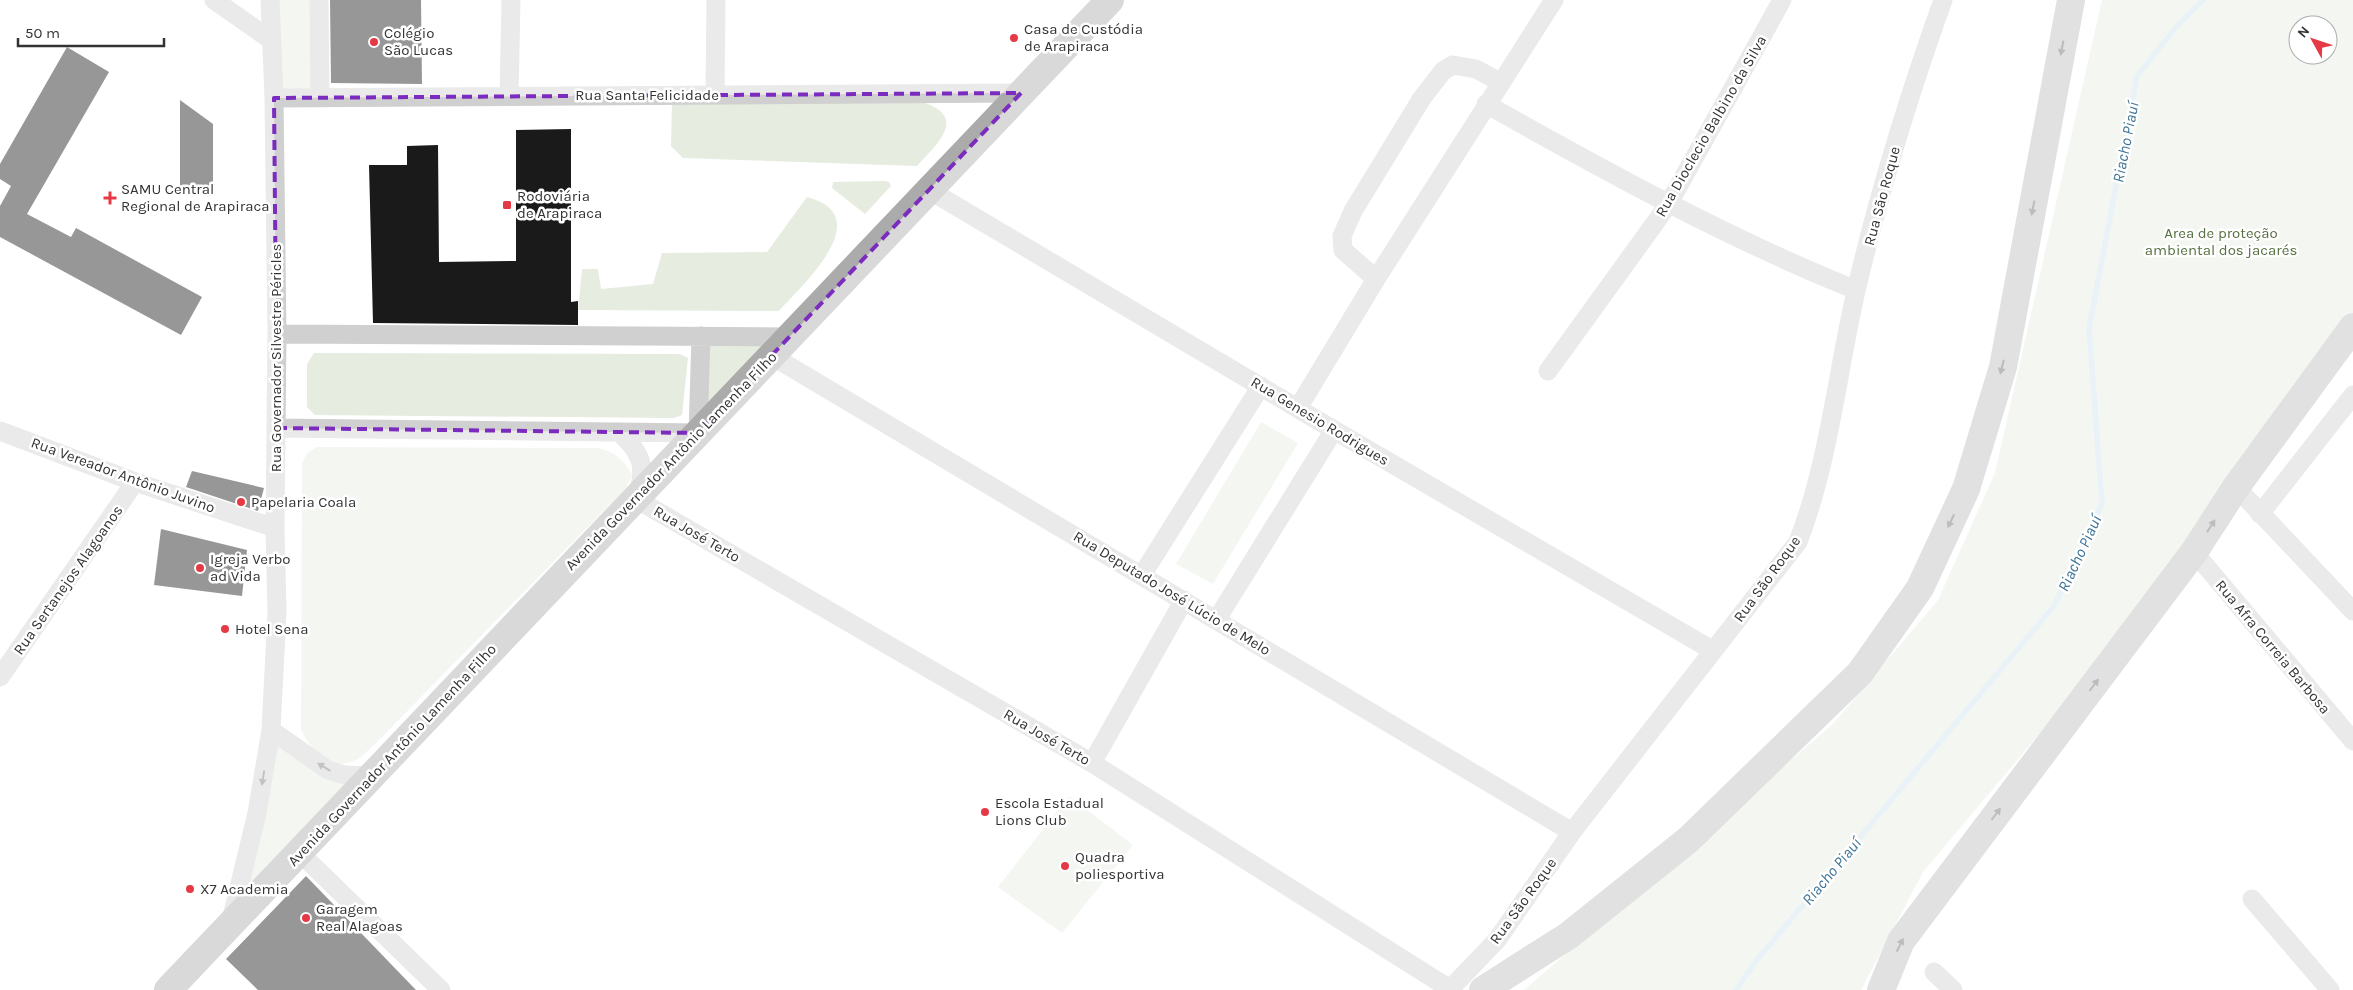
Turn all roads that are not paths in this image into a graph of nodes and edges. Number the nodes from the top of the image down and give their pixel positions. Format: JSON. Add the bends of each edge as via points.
{"nodes":[{"id":1,"x":214,"y":0,"type":"edge"},
{"id":2,"x":270,"y":0,"type":"edge"},
{"id":3,"x":319,"y":0,"type":"edge"},
{"id":4,"x":511,"y":0,"type":"edge"},
{"id":5,"x":716,"y":0,"type":"edge"},
{"id":6,"x":1110,"y":0,"type":"edge"},
{"id":7,"x":1554,"y":0,"type":"edge"},
{"id":8,"x":1782,"y":0,"type":"edge"},
{"id":9,"x":1943,"y":0,"type":"edge"},
{"id":10,"x":2071,"y":0,"type":"edge"},
{"id":11,"x":271,"y":40,"type":"junction"},
{"id":12,"x":1500,"y":82,"type":"junction"},
{"id":13,"x":1021,"y":93,"type":"junction"},
{"id":14,"x":715,"y":95,"type":"junction"},
{"id":15,"x":509,"y":96,"type":"junction"},
{"id":16,"x":320,"y":97,"type":"junction"},
{"id":17,"x":274,"y":98,"type":"junction"},
{"id":18,"x":1486,"y":104,"type":"junction"},
{"id":19,"x":929,"y":190,"type":"junction"},
{"id":20,"x":1668,"y":205,"type":"junction"},
{"id":21,"x":1376,"y":279,"type":"junction"},
{"id":22,"x":1856,"y":290,"type":"junction"},
{"id":23,"x":2353,"y":328,"type":"edge"},
{"id":24,"x":277,"y":334,"type":"junction"},
{"id":25,"x":701,"y":336,"type":"junction"},
{"id":26,"x":781,"y":346,"type":"junction"},
{"id":27,"x":1548,"y":372,"type":"dead end"},
{"id":28,"x":1261,"y":386,"type":"junction"},
{"id":29,"x":2353,"y":395,"type":"edge"},
{"id":30,"x":1298,"y":408,"type":"junction"},
{"id":31,"x":277,"y":428,"type":"junction"},
{"id":32,"x":1334,"y":430,"type":"junction"},
{"id":33,"x":0,"y":431,"type":"edge"},
{"id":34,"x":619,"y":432,"type":"junction"},
{"id":35,"x":698,"y":433,"type":"junction"},
{"id":36,"x":135,"y":482,"type":"junction"},
{"id":37,"x":2236,"y":487,"type":"junction"},
{"id":38,"x":636,"y":499,"type":"junction"},
{"id":39,"x":2260,"y":514,"type":"junction"},
{"id":40,"x":274,"y":528,"type":"junction"},
{"id":41,"x":2194,"y":552,"type":"junction"},
{"id":42,"x":1142,"y":575,"type":"junction"},
{"id":43,"x":1184,"y":600,"type":"junction"},
{"id":44,"x":2353,"y":611,"type":"edge"},
{"id":45,"x":1217,"y":619,"type":"junction"},
{"id":46,"x":1712,"y":650,"type":"junction"},
{"id":47,"x":0,"y":677,"type":"edge"},
{"id":48,"x":271,"y":730,"type":"junction"},
{"id":49,"x":2353,"y":742,"type":"edge"},
{"id":50,"x":1092,"y":763,"type":"junction"},
{"id":51,"x":371,"y":776,"type":"junction"},
{"id":52,"x":1572,"y":832,"type":"junction"},
{"id":53,"x":300,"y":853,"type":"junction"},
{"id":54,"x":2252,"y":899,"type":"dead end"},
{"id":55,"x":231,"y":921,"type":"junction"},
{"id":56,"x":1934,"y":972,"type":"dead end"},
{"id":57,"x":168,"y":990,"type":"edge"},
{"id":58,"x":441,"y":990,"type":"edge"},
{"id":59,"x":1450,"y":990,"type":"edge"},
{"id":60,"x":1483,"y":990,"type":"edge"},
{"id":61,"x":1881,"y":990,"type":"edge"},
{"id":62,"x":1953,"y":990,"type":"edge"},
{"id":63,"x":2330,"y":990,"type":"edge"}],
"edges":[{"from":1,"to":11,"type":"street"},
{"from":2,"to":11,"type":"street","name":"Rua Governador Silvestre Péricles"},
{"from":3,"to":16,"type":"street"},
{"from":4,"to":15,"type":"street"},
{"from":5,"to":14,"type":"street"},
{"from":6,"to":13,"type":"main road","name":"Avenida Governador Antônio Lamenha Filho"},
{"from":7,"to":12,"type":"street"},
{"from":8,"to":20,"type":"street","name":"Rua Dioclecio Balbino da Silva"},
{"from":9,"to":22,"type":"street","name":"Rua São Roque","via":[[1910,93]]},
{"from":10,"to":60,"type":"main road","one_way":true,"via":[[2003,366],[1966,489],[1920,588],[1860,673],[1688,840],[1568,936]]},
{"from":11,"to":17,"type":"street","name":"Rua Governador Silvestre Péricles"},
{"from":12,"to":18,"type":"street"},
{"from":12,"to":21,"type":"street","via":[[1476,68],[1453,65],[1443,71],[1422,98],[1353,212],[1342,236],[1343,250]]},
{"from":13,"to":14,"type":"street","name":"Rua Santa Felicidade"},
{"from":13,"to":19,"type":"main road","name":"Avenida Governador Antônio Lamenha Filho"},
{"from":14,"to":15,"type":"street","name":"Rua Santa Felicidade"},
{"from":15,"to":16,"type":"street","name":"Rua Santa Felicidade"},
{"from":16,"to":17,"type":"street","name":"Rua Santa Felicidade"},
{"from":17,"to":24,"type":"street","name":"Rua Governador Silvestre Péricles"},
{"from":18,"to":20,"type":"street"},
{"from":18,"to":21,"type":"street"},
{"from":19,"to":26,"type":"main road","name":"Avenida Governador Antônio Lamenha Filho"},
{"from":19,"to":28,"type":"street","name":"Rua Genesio Rodrigues"},
{"from":20,"to":22,"type":"street","via":[[1792,264]]},
{"from":20,"to":27,"type":"street","name":"Rua Dioclecio Balbino da Silva"},
{"from":21,"to":30,"type":"street"},
{"from":22,"to":46,"type":"street","name":"Rua São Roque","via":[[1813,501],[1798,542]]},
{"from":23,"to":37,"type":"main road"},
{"from":24,"to":25,"type":"street"},
{"from":24,"to":31,"type":"street","name":"Rua Governador Silvestre Péricles"},
{"from":25,"to":26,"type":"street"},
{"from":25,"to":35,"type":"street"},
{"from":26,"to":35,"type":"main road","name":"Avenida Governador Antônio Lamenha Filho"},
{"from":26,"to":42,"type":"street","name":"Rua Deputado José Lúcio de Melo"},
{"from":28,"to":30,"type":"street","name":"Rua Genesio Rodrigues"},
{"from":28,"to":42,"type":"street"},
{"from":29,"to":39,"type":"street"},
{"from":30,"to":32,"type":"street","name":"Rua Genesio Rodrigues"},
{"from":31,"to":34,"type":"street"},
{"from":31,"to":40,"type":"street","name":"Rua Governador Silvestre Péricles"},
{"from":32,"to":45,"type":"street"},
{"from":32,"to":46,"type":"street","name":"Rua Genesio Rodrigues"},
{"from":33,"to":36,"type":"street","name":"Rua Vereador Antônio Juvino"},
{"from":34,"to":35,"type":"street"},
{"from":34,"to":38,"type":"street","via":[[638,454],[643,467]]},
{"from":35,"to":38,"type":"main road","name":"Avenida Governador Antônio Lamenha Filho"},
{"from":36,"to":40,"type":"street","name":"Rua Vereador Antônio Juvino"},
{"from":36,"to":47,"type":"street","name":"Rua Sertanejos Alagoanos"},
{"from":37,"to":39,"type":"street"},
{"from":41,"to":37,"type":"main road","one_way":true},
{"from":38,"to":50,"type":"street","name":"Rua José Terto"},
{"from":38,"to":51,"type":"main road","name":"Avenida Governador Antônio Lamenha Filho"},
{"from":39,"to":44,"type":"street"},
{"from":40,"to":48,"type":"street","name":"Rua Governador Silvestre Péricles","via":[[277,612]]},
{"from":41,"to":49,"type":"street","name":"Rua Afra Correia Barbosa"},
{"from":61,"to":41,"type":"main road","one_way":true,"via":[[1901,941]]},
{"from":42,"to":43,"type":"street","name":"Rua Deputado José Lúcio de Melo"},
{"from":43,"to":45,"type":"street","name":"Rua Deputado José Lúcio de Melo"},
{"from":43,"to":50,"type":"street"},
{"from":45,"to":52,"type":"street","name":"Rua Deputado José Lúcio de Melo"},
{"from":46,"to":52,"type":"street","name":"Rua São Roque"},
{"from":51,"to":48,"type":"street","one_way":true,"via":[[344,775],[328,770]]},
{"from":48,"to":55,"type":"street","name":"Rua Governador Silvestre Péricles","one_way":true,"via":[[257,812]]},
{"from":50,"to":59,"type":"street","name":"Rua José Terto"},
{"from":51,"to":53,"type":"main road","name":"Avenida Governador Antônio Lamenha Filho"},
{"from":52,"to":59,"type":"street","name":"Rua São Roque","via":[[1497,940]]},
{"from":53,"to":55,"type":"main road","name":"Avenida Governador Antônio Lamenha Filho"},
{"from":53,"to":58,"type":"street"},
{"from":54,"to":63,"type":"street"},
{"from":55,"to":57,"type":"main road","name":"Avenida Governador Antônio Lamenha Filho"},
{"from":56,"to":62,"type":"street"}]}
